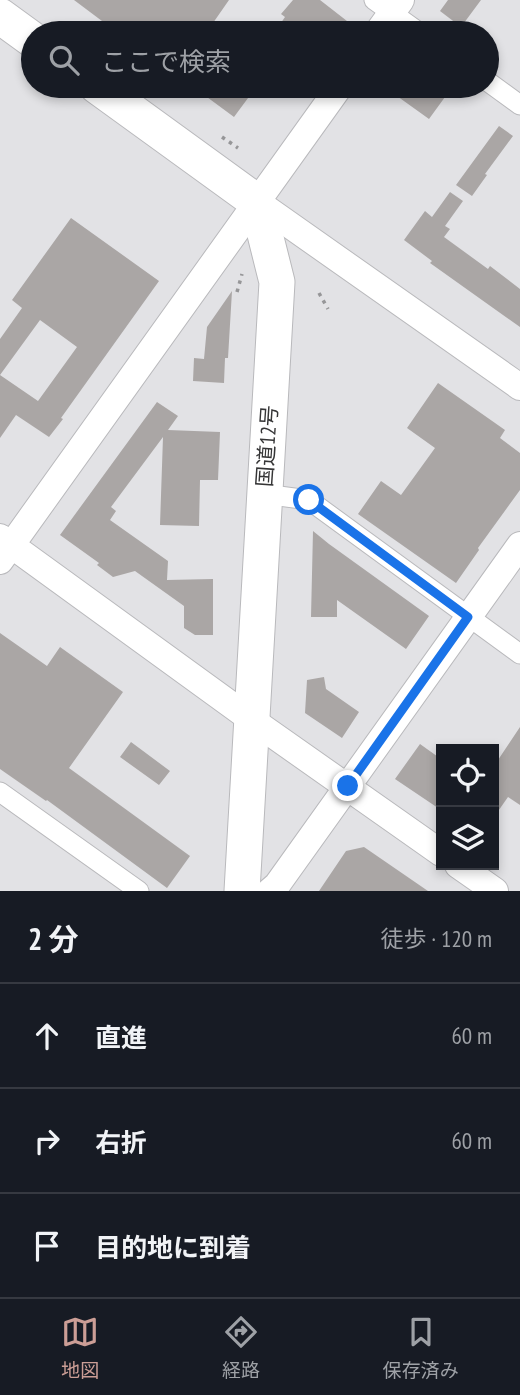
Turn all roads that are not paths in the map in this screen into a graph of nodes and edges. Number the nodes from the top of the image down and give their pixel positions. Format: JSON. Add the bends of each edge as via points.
{"nodes":[{"id":1,"x":0,"y":16,"type":"edge"},
{"id":2,"x":21,"y":31,"type":"edge"},
{"id":3,"x":499,"y":90,"type":"edge"},
{"id":4,"x":114,"y":98,"type":"edge"},
{"id":5,"x":331,"y":98,"type":"edge"},
{"id":6,"x":520,"y":105,"type":"edge"},
{"id":7,"x":257,"y":202,"type":"junction"},
{"id":8,"x":520,"y":387,"type":"edge"},
{"id":9,"x":264,"y":494,"type":"junction"},
{"id":10,"x":520,"y":545,"type":"edge"},
{"id":11,"x":4,"y":548,"type":"edge"},
{"id":12,"x":468,"y":617,"type":"junction"},
{"id":13,"x":520,"y":654,"type":"edge"},
{"id":14,"x":252,"y":720,"type":"junction"},
{"id":15,"x":348,"y":786,"type":"junction"},
{"id":16,"x":0,"y":792,"type":"edge"},
{"id":17,"x":436,"y":849,"type":"edge"},
{"id":18,"x":465,"y":870,"type":"edge"},
{"id":19,"x":139,"y":891,"type":"edge"},
{"id":20,"x":242,"y":891,"type":"edge"},
{"id":21,"x":270,"y":891,"type":"edge"},
{"id":22,"x":495,"y":891,"type":"edge"}],
"edges":[{"from":1,"to":2,"type":"highway"},
{"from":3,"to":6,"type":"street"},
{"from":4,"to":7,"type":"highway"},
{"from":5,"to":7,"type":"street"},
{"from":7,"to":8,"type":"street"},
{"from":7,"to":9,"type":"highway","name":"国道12号","via":[[277,282]]},
{"from":7,"to":11,"type":"street"},
{"from":9,"to":12,"type":"street","via":[[309,500]]},
{"from":9,"to":14,"type":"highway","name":"国道12号"},
{"from":10,"to":12,"type":"street"},
{"from":11,"to":14,"type":"street"},
{"from":12,"to":13,"type":"street"},
{"from":12,"to":15,"type":"street"},
{"from":14,"to":15,"type":"street"},
{"from":14,"to":20,"type":"highway","name":"国道12号"},
{"from":15,"to":17,"type":"street"},
{"from":15,"to":21,"type":"street"},
{"from":16,"to":19,"type":"street"},
{"from":18,"to":22,"type":"street"}]}
